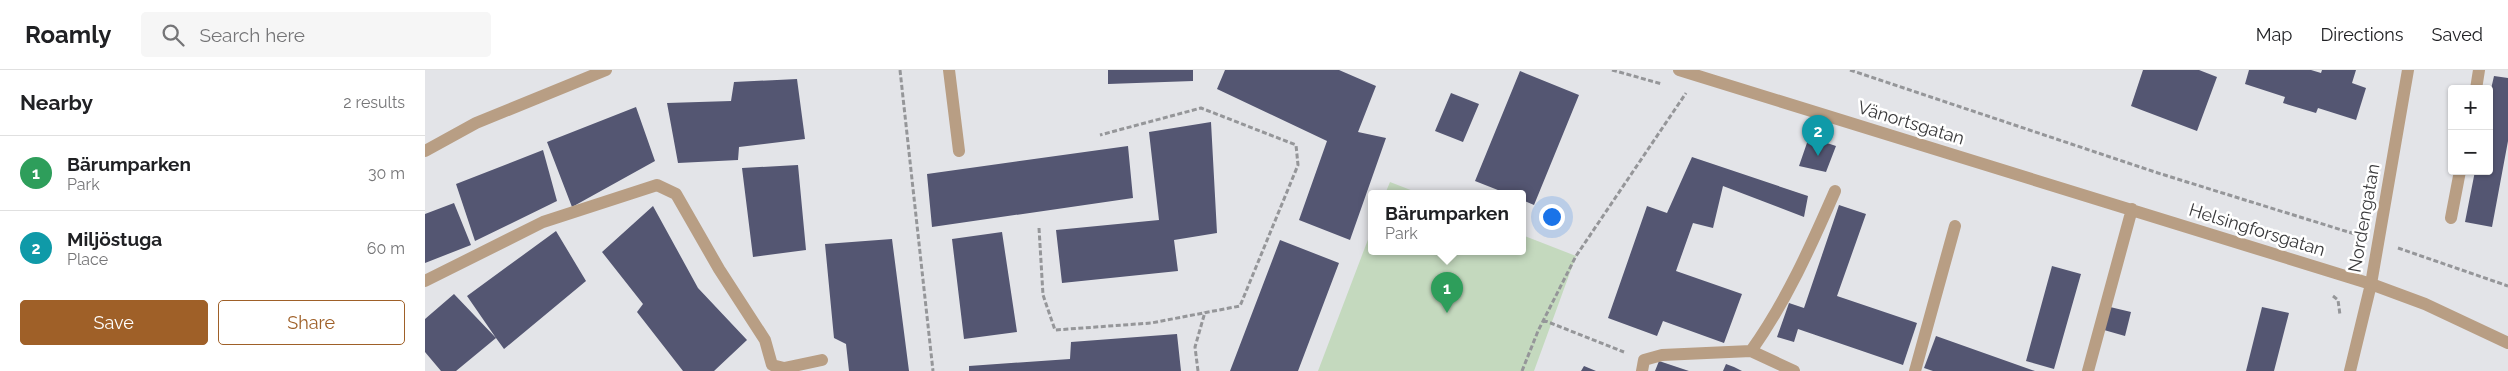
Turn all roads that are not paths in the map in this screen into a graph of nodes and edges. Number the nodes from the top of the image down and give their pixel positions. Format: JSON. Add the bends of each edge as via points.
{"nodes":[{"id":1,"x":606,"y":70,"type":"edge"},
{"id":2,"x":949,"y":70,"type":"edge"},
{"id":3,"x":1679,"y":70,"type":"edge"},
{"id":4,"x":2408,"y":70,"type":"edge"},
{"id":5,"x":2479,"y":70,"type":"edge"},
{"id":6,"x":2477,"y":85,"type":"edge"},
{"id":7,"x":425,"y":151,"type":"edge"},
{"id":8,"x":959,"y":151,"type":"dead end"},
{"id":9,"x":2459,"y":175,"type":"edge"},
{"id":10,"x":1835,"y":191,"type":"dead end"},
{"id":11,"x":2132,"y":209,"type":"junction"},
{"id":12,"x":2451,"y":218,"type":"dead end"},
{"id":13,"x":1955,"y":226,"type":"dead end"},
{"id":14,"x":425,"y":281,"type":"edge"},
{"id":15,"x":2371,"y":284,"type":"junction"},
{"id":16,"x":2508,"y":343,"type":"edge"},
{"id":17,"x":1751,"y":351,"type":"junction"},
{"id":18,"x":823,"y":360,"type":"dead end"},
{"id":19,"x":1643,"y":366,"type":"edge"},
{"id":20,"x":1794,"y":371,"type":"edge"},
{"id":21,"x":1915,"y":371,"type":"edge"},
{"id":22,"x":2088,"y":371,"type":"edge"},
{"id":23,"x":2350,"y":371,"type":"edge"}],
"edges":[{"from":1,"to":7,"type":"street","via":[[476,123]]},
{"from":2,"to":8,"type":"street"},
{"from":3,"to":11,"type":"street","name":"Vänortsgatan"},
{"from":4,"to":15,"type":"street","name":"Nordengatan"},
{"from":5,"to":6,"type":"street"},
{"from":9,"to":12,"type":"street"},
{"from":10,"to":17,"type":"street","via":[[1777,315]]},
{"from":11,"to":15,"type":"street","name":"Helsingforsgatan"},
{"from":11,"to":22,"type":"street"},
{"from":13,"to":21,"type":"street"},
{"from":14,"to":18,"type":"street","via":[[543,222],[657,184],[677,194],[719,269],[765,340],[772,365],[784,368]]},
{"from":15,"to":16,"type":"street","via":[[2425,304]]},
{"from":15,"to":23,"type":"street","name":"Nordengatan"},
{"from":17,"to":19,"type":"street","via":[[1662,355]]},
{"from":17,"to":20,"type":"street"}]}
